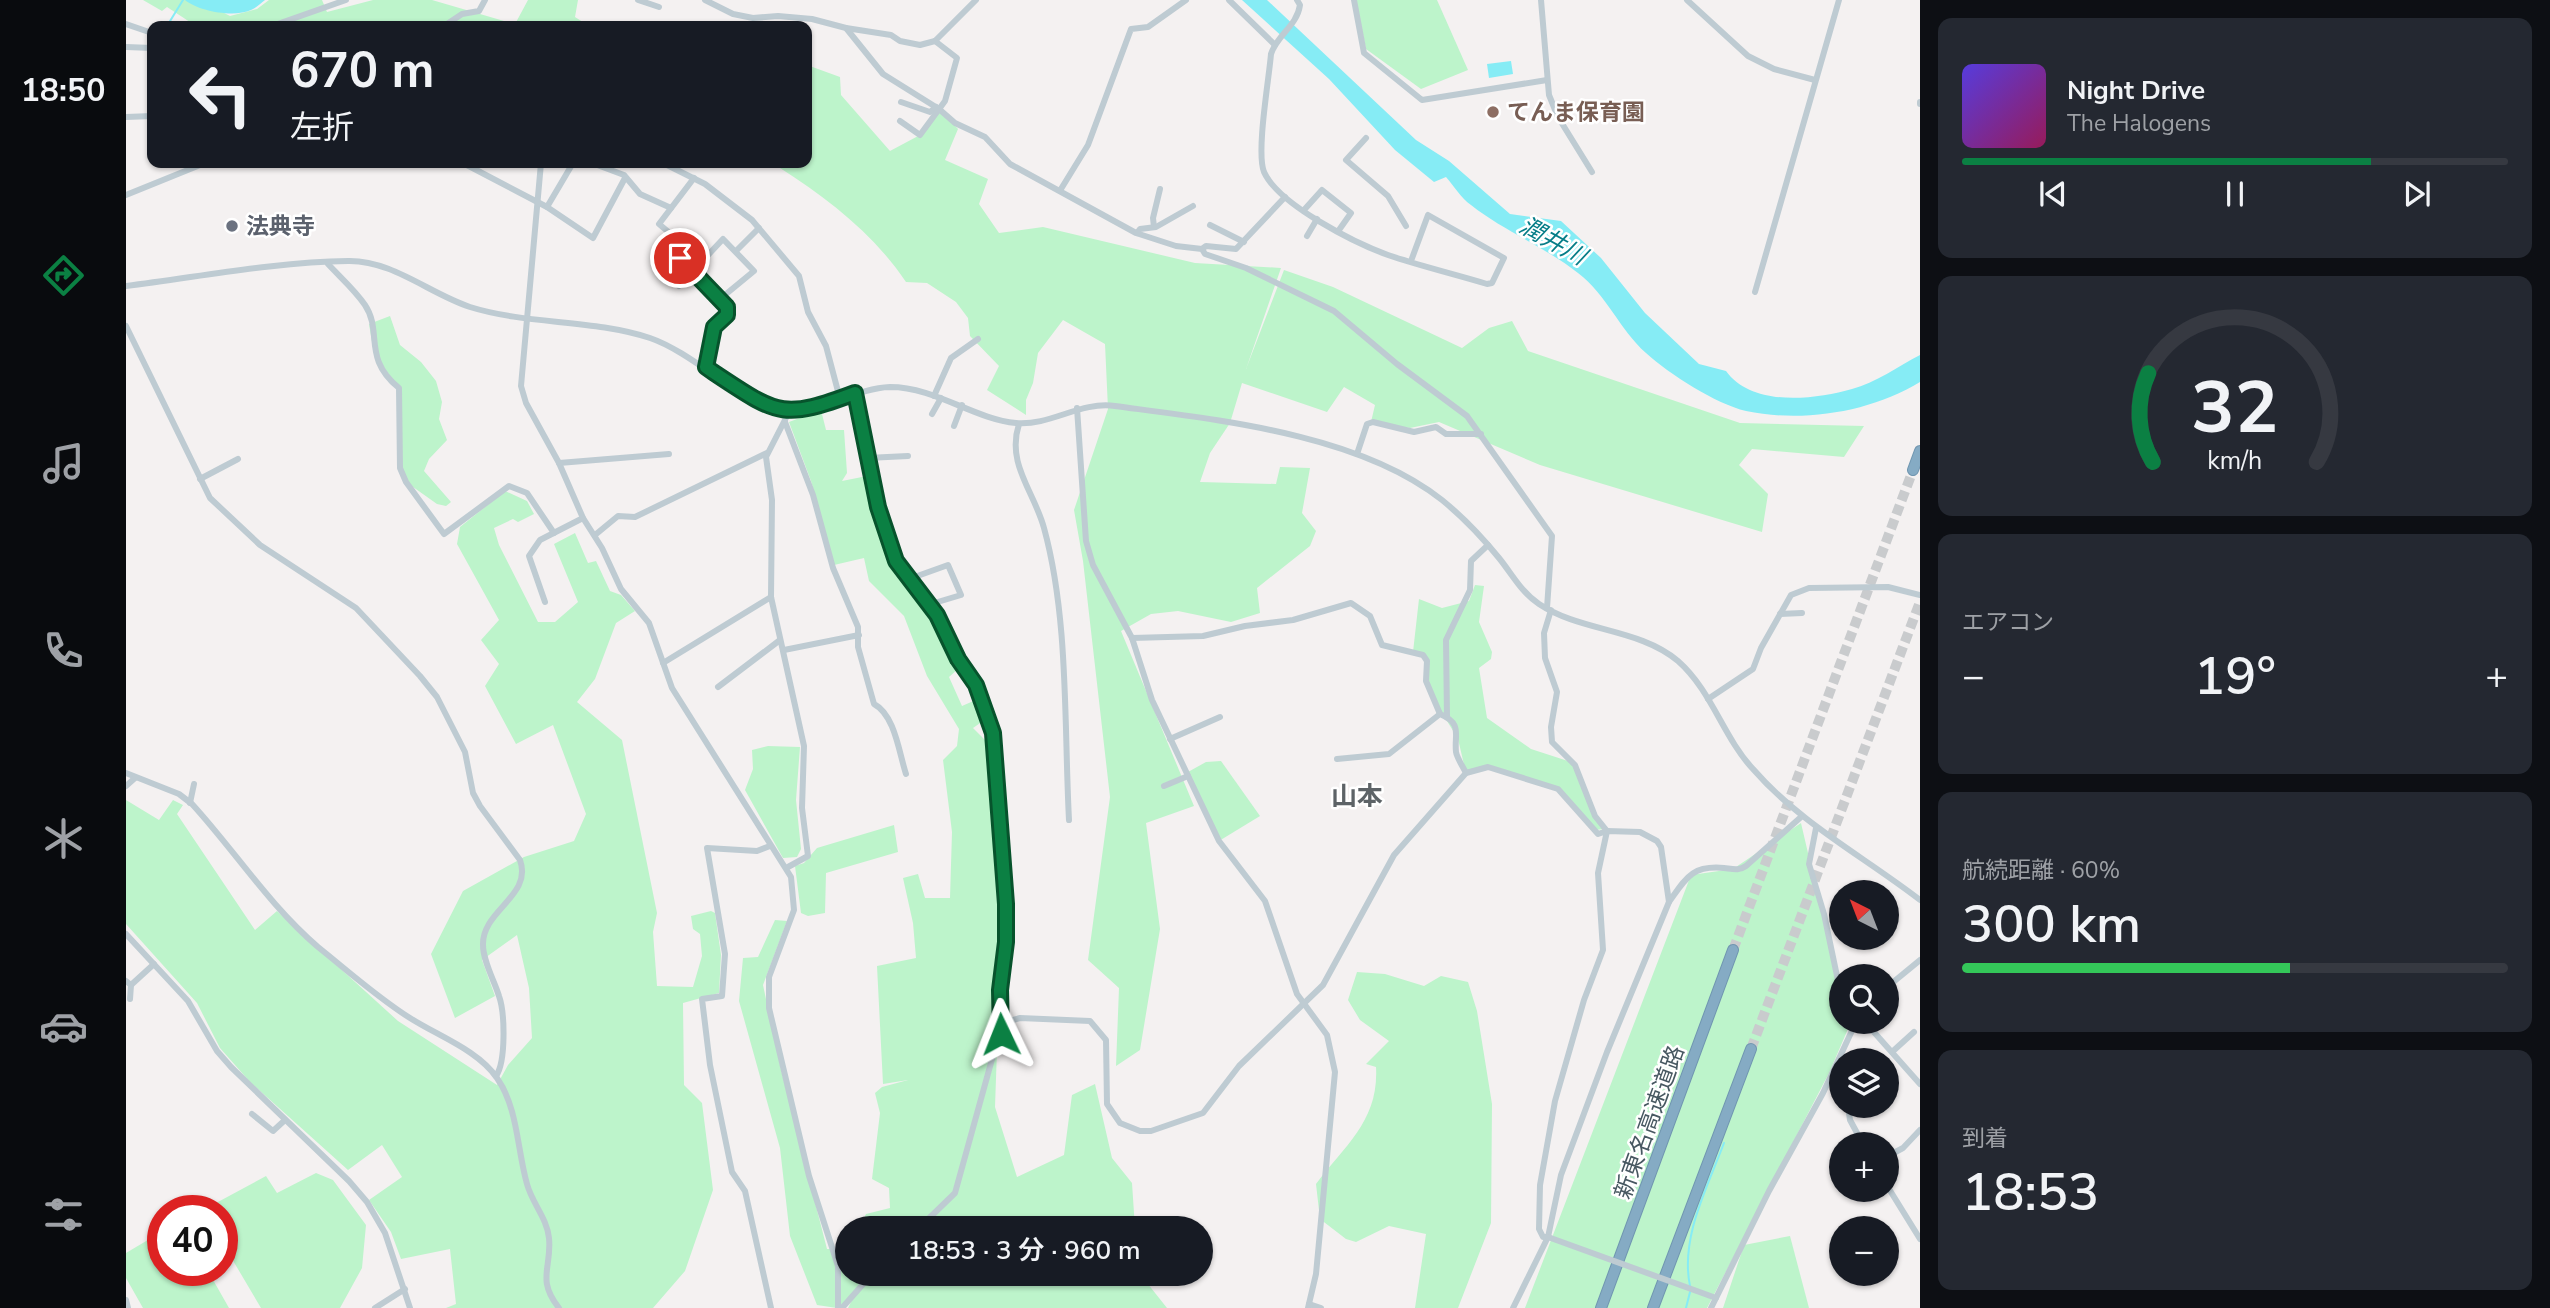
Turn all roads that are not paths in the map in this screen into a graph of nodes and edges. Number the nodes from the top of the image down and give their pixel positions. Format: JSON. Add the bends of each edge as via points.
{"nodes":[{"id":1,"x":346,"y":0,"type":"edge"},
{"id":2,"x":485,"y":0,"type":"edge"},
{"id":3,"x":638,"y":0,"type":"edge"},
{"id":4,"x":705,"y":0,"type":"edge"},
{"id":5,"x":976,"y":0,"type":"edge"},
{"id":6,"x":1186,"y":0,"type":"edge"},
{"id":7,"x":1229,"y":0,"type":"edge"},
{"id":8,"x":1297,"y":0,"type":"edge"},
{"id":9,"x":1354,"y":0,"type":"edge"},
{"id":10,"x":1541,"y":0,"type":"edge"},
{"id":11,"x":1687,"y":0,"type":"edge"},
{"id":12,"x":1839,"y":0,"type":"edge"},
{"id":13,"x":659,"y":7,"type":"dead end"},
{"id":14,"x":286,"y":21,"type":"edge"},
{"id":15,"x":452,"y":21,"type":"edge"},
{"id":16,"x":126,"y":24,"type":"edge"},
{"id":17,"x":846,"y":28,"type":"junction"},
{"id":18,"x":147,"y":31,"type":"edge"},
{"id":19,"x":935,"y":41,"type":"junction"},
{"id":20,"x":1275,"y":45,"type":"junction"},
{"id":21,"x":126,"y":47,"type":"edge"},
{"id":22,"x":147,"y":48,"type":"edge"},
{"id":23,"x":1547,"y":80,"type":"junction"},
{"id":24,"x":1815,"y":80,"type":"junction"},
{"id":25,"x":901,"y":102,"type":"dead end"},
{"id":26,"x":938,"y":108,"type":"junction"},
{"id":27,"x":147,"y":116,"type":"edge"},
{"id":28,"x":126,"y":117,"type":"edge"},
{"id":29,"x":900,"y":121,"type":"dead end"},
{"id":30,"x":1366,"y":138,"type":"dead end"},
{"id":31,"x":189,"y":168,"type":"edge"},
{"id":32,"x":472,"y":168,"type":"edge"},
{"id":33,"x":540,"y":168,"type":"edge"},
{"id":34,"x":570,"y":168,"type":"edge"},
{"id":35,"x":603,"y":168,"type":"edge"},
{"id":36,"x":674,"y":168,"type":"edge"},
{"id":37,"x":1592,"y":172,"type":"dead end"},
{"id":38,"x":625,"y":178,"type":"junction"},
{"id":39,"x":694,"y":178,"type":"junction"},
{"id":40,"x":1160,"y":188,"type":"dead end"},
{"id":41,"x":1061,"y":189,"type":"junction"},
{"id":42,"x":126,"y":195,"type":"edge"},
{"id":43,"x":1285,"y":197,"type":"junction"},
{"id":44,"x":536,"y":203,"type":"junction"},
{"id":45,"x":1193,"y":206,"type":"dead end"},
{"id":46,"x":547,"y":207,"type":"junction"},
{"id":47,"x":671,"y":208,"type":"junction"},
{"id":48,"x":1304,"y":210,"type":"junction"},
{"id":49,"x":1317,"y":219,"type":"junction"},
{"id":50,"x":1210,"y":225,"type":"dead end"},
{"id":51,"x":1406,"y":226,"type":"dead end"},
{"id":52,"x":759,"y":228,"type":"junction"},
{"id":53,"x":1154,"y":228,"type":"junction"},
{"id":54,"x":1339,"y":230,"type":"junction"},
{"id":55,"x":1137,"y":233,"type":"junction"},
{"id":56,"x":1307,"y":236,"type":"dead end"},
{"id":57,"x":1244,"y":242,"type":"junction"},
{"id":58,"x":1202,"y":249,"type":"junction"},
{"id":59,"x":736,"y":251,"type":"junction"},
{"id":60,"x":1411,"y":261,"type":"junction"},
{"id":61,"x":328,"y":264,"type":"junction"},
{"id":62,"x":693,"y":272,"type":"junction"},
{"id":63,"x":126,"y":286,"type":"edge"},
{"id":64,"x":679,"y":286,"type":"dead end"},
{"id":65,"x":1755,"y":292,"type":"dead end"},
{"id":66,"x":720,"y":299,"type":"junction"},
{"id":67,"x":527,"y":318,"type":"junction"},
{"id":68,"x":126,"y":326,"type":"edge"},
{"id":69,"x":978,"y":339,"type":"dead end"},
{"id":70,"x":706,"y":367,"type":"junction"},
{"id":71,"x":855,"y":393,"type":"junction"},
{"id":72,"x":938,"y":397,"type":"junction"},
{"id":73,"x":840,"y":399,"type":"junction"},
{"id":74,"x":962,"y":405,"type":"junction"},
{"id":75,"x":1077,"y":408,"type":"junction"},
{"id":76,"x":789,"y":412,"type":"junction"},
{"id":77,"x":932,"y":414,"type":"dead end"},
{"id":78,"x":785,"y":422,"type":"junction"},
{"id":79,"x":1018,"y":424,"type":"junction"},
{"id":80,"x":954,"y":426,"type":"dead end"},
{"id":81,"x":1481,"y":434,"type":"junction"},
{"id":82,"x":1920,"y":451,"type":"edge"},
{"id":83,"x":767,"y":453,"type":"junction"},
{"id":84,"x":669,"y":454,"type":"dead end"},
{"id":85,"x":1357,"y":454,"type":"junction"},
{"id":86,"x":908,"y":456,"type":"dead end"},
{"id":87,"x":867,"y":458,"type":"junction"},
{"id":88,"x":238,"y":459,"type":"dead end"},
{"id":89,"x":559,"y":463,"type":"junction"},
{"id":90,"x":1913,"y":470,"type":"dead end"},
{"id":91,"x":200,"y":479,"type":"junction"},
{"id":92,"x":583,"y":519,"type":"junction"},
{"id":93,"x":554,"y":533,"type":"junction"},
{"id":94,"x":595,"y":534,"type":"junction"},
{"id":95,"x":1488,"y":545,"type":"junction"},
{"id":96,"x":909,"y":579,"type":"junction"},
{"id":97,"x":1920,"y":595,"type":"edge"},
{"id":98,"x":771,"y":597,"type":"junction"},
{"id":99,"x":545,"y":602,"type":"dead end"},
{"id":100,"x":931,"y":604,"type":"junction"},
{"id":101,"x":1549,"y":609,"type":"junction"},
{"id":102,"x":1802,"y":613,"type":"dead end"},
{"id":103,"x":1780,"y":614,"type":"junction"},
{"id":104,"x":859,"y":635,"type":"junction"},
{"id":105,"x":1132,"y":638,"type":"junction"},
{"id":106,"x":780,"y":640,"type":"junction"},
{"id":107,"x":784,"y":650,"type":"junction"},
{"id":108,"x":663,"y":663,"type":"junction"},
{"id":109,"x":718,"y":687,"type":"dead end"},
{"id":110,"x":1708,"y":699,"type":"junction"},
{"id":111,"x":1440,"y":713,"type":"junction"},
{"id":112,"x":1220,"y":717,"type":"dead end"},
{"id":113,"x":1447,"y":717,"type":"junction"},
{"id":114,"x":1170,"y":739,"type":"junction"},
{"id":115,"x":1337,"y":759,"type":"dead end"},
{"id":116,"x":1466,"y":773,"type":"junction"},
{"id":117,"x":126,"y":774,"type":"edge"},
{"id":118,"x":905,"y":774,"type":"dead end"},
{"id":119,"x":1188,"y":776,"type":"junction"},
{"id":120,"x":135,"y":778,"type":"junction"},
{"id":121,"x":194,"y":784,"type":"dead end"},
{"id":122,"x":126,"y":786,"type":"edge"},
{"id":123,"x":1164,"y":786,"type":"dead end"},
{"id":124,"x":190,"y":803,"type":"junction"},
{"id":125,"x":1801,"y":817,"type":"junction"},
{"id":126,"x":1069,"y":820,"type":"dead end"},
{"id":127,"x":1816,"y":828,"type":"junction"},
{"id":128,"x":1607,"y":831,"type":"junction"},
{"id":129,"x":770,"y":846,"type":"junction"},
{"id":130,"x":788,"y":867,"type":"junction"},
{"id":131,"x":1920,"y":900,"type":"edge"},
{"id":132,"x":1668,"y":902,"type":"junction"},
{"id":133,"x":126,"y":934,"type":"edge"},
{"id":134,"x":1733,"y":950,"type":"tunnel mouth"},
{"id":135,"x":1920,"y":960,"type":"edge"},
{"id":136,"x":154,"y":964,"type":"junction"},
{"id":137,"x":1834,"y":964,"type":"edge"},
{"id":138,"x":1899,"y":977,"type":"edge"},
{"id":139,"x":128,"y":983,"type":"edge"},
{"id":140,"x":130,"y":999,"type":"dead end"},
{"id":141,"x":1305,"y":1005,"type":"junction"},
{"id":142,"x":1002,"y":1023,"type":"junction"},
{"id":143,"x":1914,"y":1032,"type":"dead end"},
{"id":144,"x":1876,"y":1034,"type":"edge"},
{"id":145,"x":1888,"y":1048,"type":"edge"},
{"id":146,"x":1896,"y":1048,"type":"edge"},
{"id":147,"x":1751,"y":1049,"type":"tunnel mouth"},
{"id":148,"x":1899,"y":1060,"type":"edge"},
{"id":149,"x":496,"y":1076,"type":"junction"},
{"id":150,"x":1829,"y":1080,"type":"edge"},
{"id":151,"x":1920,"y":1084,"type":"edge"},
{"id":152,"x":251,"y":1114,"type":"dead end"},
{"id":153,"x":285,"y":1120,"type":"junction"},
{"id":154,"x":1920,"y":1130,"type":"edge"},
{"id":155,"x":1899,"y":1150,"type":"edge"},
{"id":156,"x":1897,"y":1202,"type":"edge"},
{"id":157,"x":931,"y":1216,"type":"edge"},
{"id":158,"x":1548,"y":1237,"type":"junction"},
{"id":159,"x":1920,"y":1239,"type":"edge"},
{"id":160,"x":861,"y":1286,"type":"edge"},
{"id":161,"x":405,"y":1289,"type":"junction"},
{"id":162,"x":1716,"y":1298,"type":"junction"},
{"id":163,"x":126,"y":1300,"type":"edge"},
{"id":164,"x":1308,"y":1306,"type":"edge"},
{"id":165,"x":128,"y":1308,"type":"edge"},
{"id":166,"x":375,"y":1308,"type":"edge"},
{"id":167,"x":410,"y":1308,"type":"edge"},
{"id":168,"x":559,"y":1308,"type":"edge"},
{"id":169,"x":771,"y":1308,"type":"edge"},
{"id":170,"x":840,"y":1308,"type":"edge"},
{"id":171,"x":1321,"y":1308,"type":"edge"},
{"id":172,"x":1513,"y":1308,"type":"edge"},
{"id":173,"x":1601,"y":1308,"type":"edge"},
{"id":174,"x":1653,"y":1308,"type":"edge"},
{"id":175,"x":1711,"y":1308,"type":"edge"}],
"edges":[{"from":1,"to":14,"type":"street"},
{"from":2,"to":15,"type":"street","via":[[479,11]]},
{"from":3,"to":13,"type":"street"},
{"from":4,"to":17,"type":"street","via":[[733,15],[812,19]]},
{"from":5,"to":19,"type":"street"},
{"from":6,"to":41,"type":"street","via":[[1148,27],[1131,29],[1088,145]]},
{"from":7,"to":20,"type":"street"},
{"from":8,"to":20,"type":"street","via":[[1298,19]]},
{"from":9,"to":23,"type":"street","via":[[1364,53],[1422,100]]},
{"from":10,"to":23,"type":"street"},
{"from":11,"to":24,"type":"street","via":[[1748,56]]},
{"from":12,"to":24,"type":"street"},
{"from":16,"to":18,"type":"street"},
{"from":17,"to":19,"type":"street","via":[[891,35],[911,45]]},
{"from":17,"to":26,"type":"street","via":[[883,74]]},
{"from":19,"to":26,"type":"street","via":[[957,58],[945,102]]},
{"from":20,"to":43,"type":"street","via":[[1262,164]]},
{"from":21,"to":22,"type":"street"},
{"from":23,"to":37,"type":"street","via":[[1558,117]]},
{"from":24,"to":65,"type":"street"},
{"from":25,"to":26,"type":"street","via":[[930,112]]},
{"from":26,"to":29,"type":"street","via":[[920,135]]},
{"from":26,"to":41,"type":"street","via":[[955,123],[985,137],[1010,164]]},
{"from":27,"to":28,"type":"street"},
{"from":30,"to":51,"type":"street","via":[[1346,160],[1388,196]]},
{"from":31,"to":42,"type":"street"},
{"from":32,"to":44,"type":"street"},
{"from":33,"to":44,"type":"street"},
{"from":34,"to":46,"type":"street"},
{"from":35,"to":38,"type":"street"},
{"from":36,"to":39,"type":"street"},
{"from":38,"to":46,"type":"street","via":[[593,237]]},
{"from":38,"to":47,"type":"street","via":[[640,194]]},
{"from":39,"to":47,"type":"street"},
{"from":39,"to":52,"type":"street"},
{"from":40,"to":53,"type":"street"},
{"from":41,"to":55,"type":"street"},
{"from":43,"to":48,"type":"street"},
{"from":43,"to":57,"type":"street"},
{"from":44,"to":46,"type":"street"},
{"from":44,"to":67,"type":"street"},
{"from":45,"to":53,"type":"street"},
{"from":47,"to":62,"type":"street","via":[[659,223],[672,235],[666,244]]},
{"from":48,"to":49,"type":"street"},
{"from":48,"to":54,"type":"street","via":[[1322,190],[1351,213]]},
{"from":49,"to":54,"type":"street"},
{"from":49,"to":56,"type":"street"},
{"from":50,"to":57,"type":"street"},
{"from":52,"to":59,"type":"street"},
{"from":52,"to":73,"type":"street","via":[[799,276]]},
{"from":53,"to":55,"type":"street"},
{"from":54,"to":60,"type":"street"},
{"from":55,"to":58,"type":"street","via":[[1175,246]]},
{"from":57,"to":58,"type":"street","via":[[1236,248]]},
{"from":58,"to":81,"type":"street","via":[[1334,311],[1466,416]]},
{"from":59,"to":62,"type":"street","via":[[723,239]]},
{"from":59,"to":66,"type":"street","via":[[754,271]]},
{"from":60,"to":60,"type":"street","via":[[1487,284],[1492,283],[1504,258],[1428,215]]},
{"from":61,"to":63,"type":"street"},
{"from":61,"to":67,"type":"street","via":[[374,265],[470,307]]},
{"from":61,"to":93,"type":"street","via":[[366,306],[372,346],[385,376],[399,388],[400,468],[444,534],[509,486],[527,493]]},
{"from":62,"to":64,"type":"street"},
{"from":62,"to":66,"type":"street"},
{"from":66,"to":70,"type":"street","via":[[727,315],[714,327]]},
{"from":67,"to":70,"type":"street","via":[[624,331],[671,347]]},
{"from":67,"to":89,"type":"street","via":[[522,386],[526,403]]},
{"from":68,"to":91,"type":"street"},
{"from":69,"to":72,"type":"street","via":[[951,358]]},
{"from":70,"to":76,"type":"street","via":[[765,406]]},
{"from":71,"to":72,"type":"street","via":[[886,387]]},
{"from":71,"to":73,"type":"street"},
{"from":71,"to":87,"type":"street"},
{"from":72,"to":74,"type":"street"},
{"from":72,"to":77,"type":"street"},
{"from":73,"to":76,"type":"street"},
{"from":74,"to":79,"type":"street"},
{"from":74,"to":80,"type":"street"},
{"from":75,"to":79,"type":"street","via":[[1039,422]]},
{"from":75,"to":85,"type":"street","via":[[1107,405],[1236,424]]},
{"from":75,"to":105,"type":"street","via":[[1086,541],[1093,565]]},
{"from":76,"to":78,"type":"street"},
{"from":78,"to":83,"type":"street"},
{"from":78,"to":104,"type":"street"},
{"from":79,"to":126,"type":"street","via":[[1014,438],[1017,463],[1045,529],[1057,606]]},
{"from":81,"to":85,"type":"street","via":[[1446,434],[1436,427],[1414,432],[1373,422],[1367,424]]},
{"from":81,"to":101,"type":"street","via":[[1552,536]]},
{"from":82,"to":90,"type":"highway"},
{"from":83,"to":94,"type":"street","via":[[635,517],[618,516]]},
{"from":83,"to":98,"type":"street","via":[[772,500]]},
{"from":84,"to":89,"type":"street"},
{"from":85,"to":95,"type":"street","via":[[1420,484],[1456,511]]},
{"from":86,"to":87,"type":"street"},
{"from":87,"to":96,"type":"street","via":[[891,548]]},
{"from":88,"to":91,"type":"street"},
{"from":89,"to":92,"type":"street"},
{"from":91,"to":149,"type":"street","via":[[222,512],[272,554],[356,608],[420,676],[437,697],[466,752],[473,793],[480,806],[520,860],[524,870],[520,887],[489,922],[483,936],[501,1001],[503,1059]]},
{"from":92,"to":93,"type":"street"},
{"from":92,"to":94,"type":"street"},
{"from":93,"to":99,"type":"street","via":[[540,540],[528,556]]},
{"from":94,"to":108,"type":"street","via":[[621,589],[649,623]]},
{"from":95,"to":101,"type":"street","via":[[1525,592]]},
{"from":95,"to":113,"type":"street","via":[[1471,561],[1470,590],[1447,634]]},
{"from":96,"to":100,"type":"street"},
{"from":96,"to":100,"type":"street","via":[[948,565],[961,595]]},
{"from":97,"to":103,"type":"street","via":[[1888,587],[1809,588],[1791,595]]},
{"from":98,"to":106,"type":"street"},
{"from":98,"to":108,"type":"street"},
{"from":100,"to":142,"type":"street","via":[[976,685],[993,733],[1006,904]]},
{"from":101,"to":110,"type":"street","via":[[1658,648],[1681,663]]},
{"from":101,"to":128,"type":"street","via":[[1545,658],[1557,692],[1552,742],[1575,765],[1595,816]]},
{"from":102,"to":103,"type":"street"},
{"from":103,"to":110,"type":"street","via":[[1753,669]]},
{"from":104,"to":107,"type":"street"},
{"from":104,"to":118,"type":"street","via":[[858,647],[874,704],[883,709],[891,726]]},
{"from":105,"to":111,"type":"street","via":[[1203,636],[1293,620],[1351,603],[1370,616],[1382,645],[1423,655],[1426,681]]},
{"from":105,"to":114,"type":"street"},
{"from":106,"to":107,"type":"street"},
{"from":106,"to":109,"type":"street"},
{"from":107,"to":130,"type":"street","via":[[804,746],[808,856]]},
{"from":108,"to":129,"type":"street","via":[[692,724],[717,755]]},
{"from":110,"to":125,"type":"street","via":[[1743,758]]},
{"from":111,"to":113,"type":"street"},
{"from":111,"to":115,"type":"street","via":[[1390,754]]},
{"from":112,"to":114,"type":"street"},
{"from":113,"to":116,"type":"street","via":[[1458,734],[1456,752]]},
{"from":114,"to":119,"type":"street"},
{"from":116,"to":128,"type":"street","via":[[1488,767],[1558,789],[1598,834]]},
{"from":116,"to":141,"type":"street","via":[[1394,855],[1323,985]]},
{"from":117,"to":120,"type":"street"},
{"from":119,"to":123,"type":"street"},
{"from":119,"to":141,"type":"street","via":[[1219,841],[1265,901],[1297,994]]},
{"from":120,"to":122,"type":"street"},
{"from":120,"to":124,"type":"street"},
{"from":121,"to":124,"type":"street"},
{"from":124,"to":149,"type":"street","via":[[315,944],[409,1018],[480,1060]]},
{"from":125,"to":127,"type":"street"},
{"from":125,"to":132,"type":"street","via":[[1740,870],[1706,866],[1696,870]]},
{"from":127,"to":131,"type":"street"},
{"from":127,"to":137,"type":"street","via":[[1809,864]]},
{"from":128,"to":132,"type":"street","via":[[1640,832],[1657,841]]},
{"from":128,"to":158,"type":"street","via":[[1598,873],[1603,950],[1555,1101],[1540,1185],[1539,1229]]},
{"from":129,"to":130,"type":"street"},
{"from":129,"to":169,"type":"street","via":[[757,851],[707,848],[725,954],[722,996],[702,999],[732,1172],[745,1191]]},
{"from":130,"to":170,"type":"street","via":[[794,910],[769,977],[769,1008],[809,1176],[838,1266]]},
{"from":132,"to":158,"type":"street","via":[[1561,1175]]},
{"from":133,"to":136,"type":"street"},
{"from":134,"to":173,"type":"highway","name":"新東名高速道路"},
{"from":135,"to":138,"type":"street"},
{"from":136,"to":139,"type":"street"},
{"from":136,"to":153,"type":"street","via":[[195,1010],[231,1067]]},
{"from":139,"to":140,"type":"street"},
{"from":141,"to":142,"type":"street","via":[[1240,1066],[1203,1113],[1140,1131],[1120,1123],[1107,1104],[1106,1040],[1090,1021],[1020,1018]]},
{"from":141,"to":164,"type":"street","via":[[1327,1035],[1335,1072],[1316,1274]]},
{"from":142,"to":157,"type":"street","via":[[955,1193]]},
{"from":143,"to":146,"type":"street"},
{"from":144,"to":145,"type":"street"},
{"from":147,"to":174,"type":"highway"},
{"from":148,"to":151,"type":"street"},
{"from":149,"to":168,"type":"street","via":[[509,1101],[527,1187],[544,1219],[549,1239],[546,1285]]},
{"from":150,"to":162,"type":"street"},
{"from":152,"to":153,"type":"street","via":[[273,1131]]},
{"from":153,"to":161,"type":"street","via":[[368,1202],[385,1233]]},
{"from":154,"to":155,"type":"street"},
{"from":156,"to":159,"type":"street"},
{"from":158,"to":162,"type":"street","bridge":true},
{"from":158,"to":172,"type":"street"},
{"from":160,"to":170,"type":"street"},
{"from":161,"to":166,"type":"street"},
{"from":161,"to":167,"type":"street"},
{"from":162,"to":175,"type":"street"},
{"from":163,"to":165,"type":"street"},
{"from":164,"to":171,"type":"street"}]}
